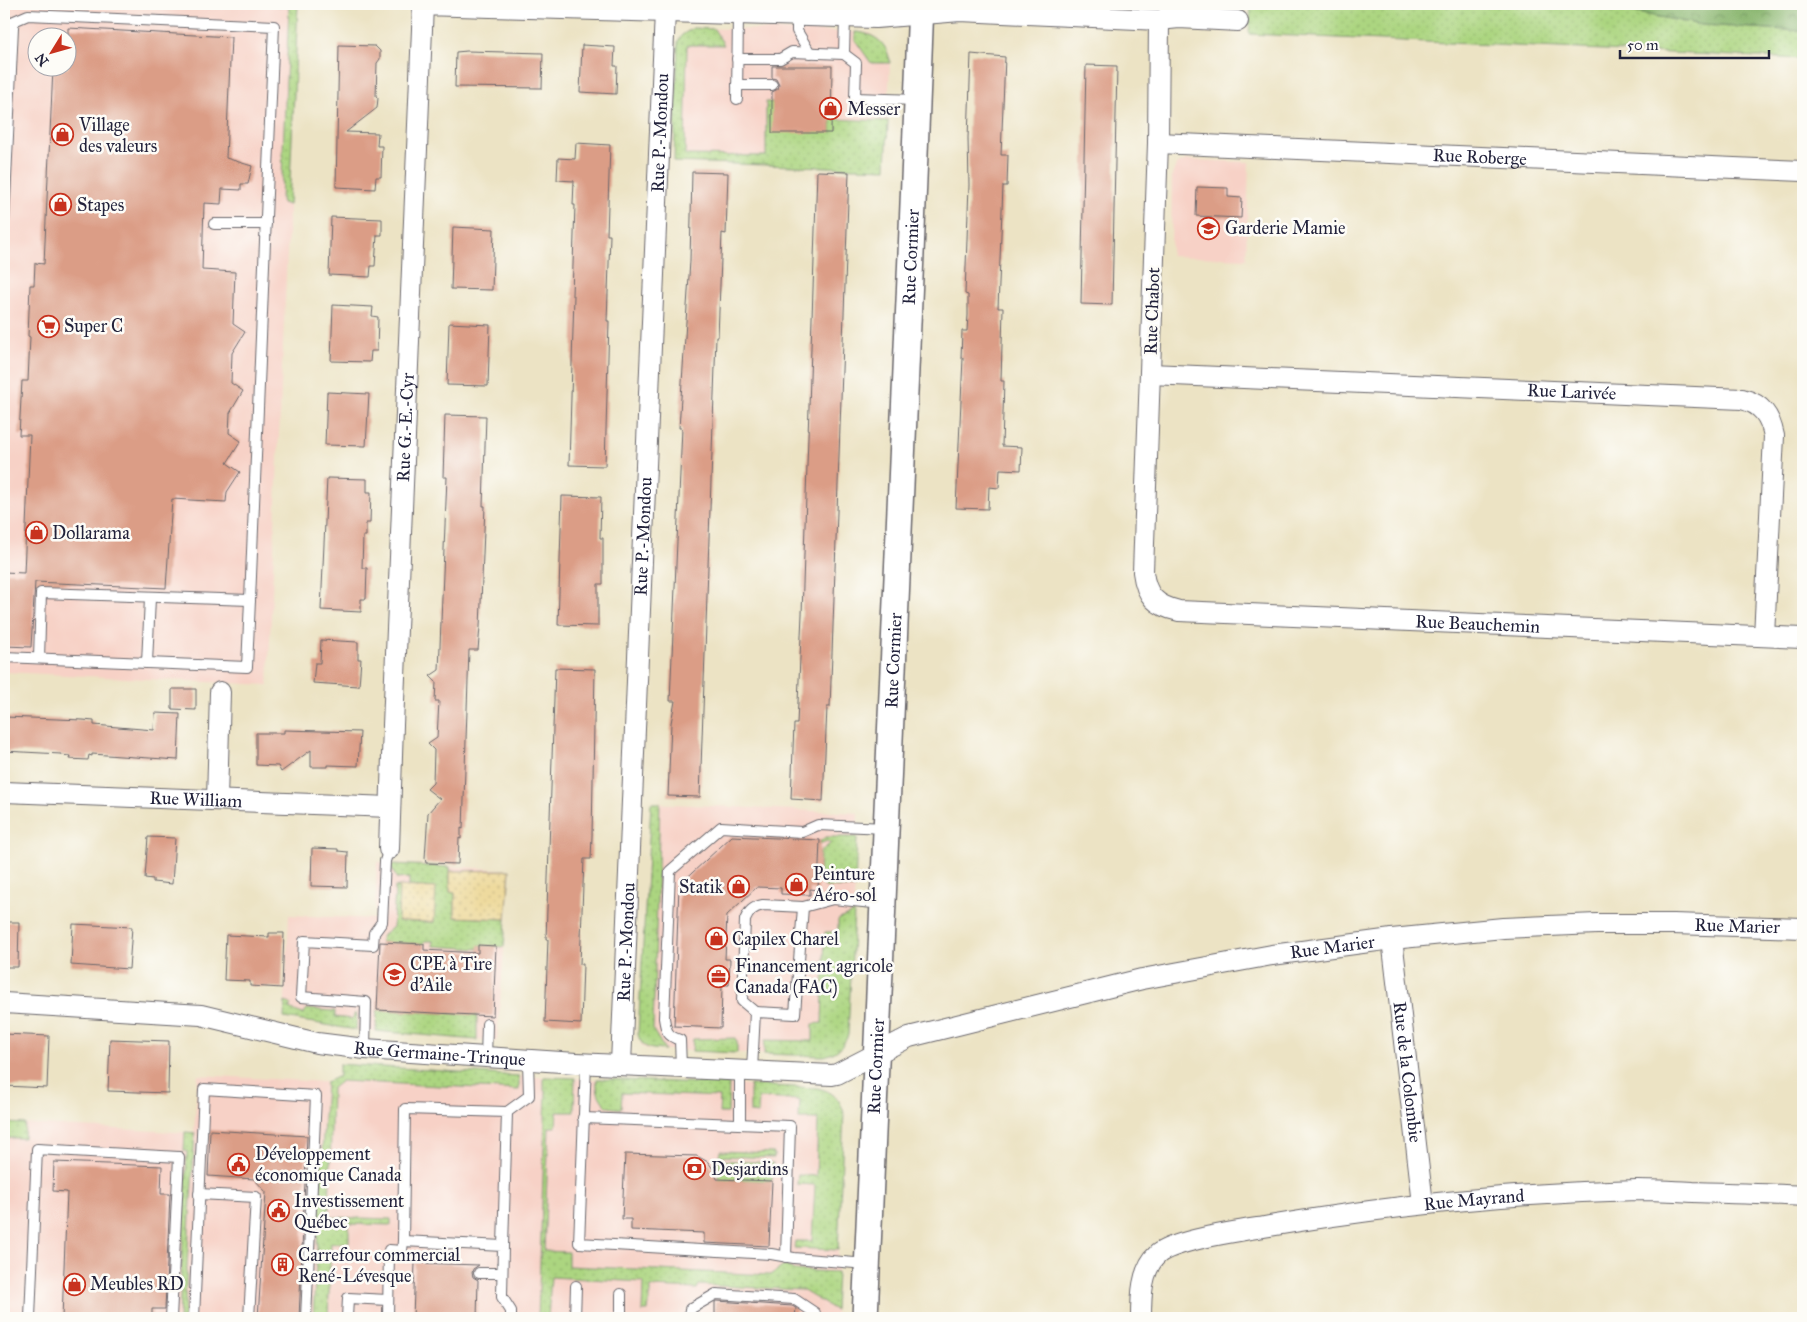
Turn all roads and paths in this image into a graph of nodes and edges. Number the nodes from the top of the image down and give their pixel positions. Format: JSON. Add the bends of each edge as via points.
{"nodes":[{"id":1,"x":424,"y":5,"type":"edge"},
{"id":2,"x":644,"y":7,"type":"edge"},
{"id":3,"x":921,"y":8,"type":"edge"},
{"id":4,"x":665,"y":11,"type":"junction"},
{"id":5,"x":800,"y":11,"type":"edge"},
{"id":6,"x":1164,"y":12,"type":"edge"},
{"id":7,"x":738,"y":13,"type":"junction"},
{"id":8,"x":845,"y":17,"type":"junction"},
{"id":9,"x":1238,"y":21,"type":"dead end"},
{"id":10,"x":810,"y":53,"type":"junction"},
{"id":11,"x":844,"y":54,"type":"junction"},
{"id":12,"x":738,"y":59,"type":"junction"},
{"id":13,"x":737,"y":85,"type":"junction"},
{"id":14,"x":772,"y":85,"type":"dead end"},
{"id":15,"x":737,"y":99,"type":"dead end"},
{"id":16,"x":917,"y":100,"type":"junction"},
{"id":17,"x":1158,"y":143,"type":"junction"},
{"id":18,"x":1803,"y":171,"type":"edge"},
{"id":19,"x":4,"y":222,"type":"edge"},
{"id":20,"x":214,"y":224,"type":"dead end"},
{"id":21,"x":266,"y":224,"type":"junction"},
{"id":22,"x":1150,"y":374,"type":"junction"},
{"id":23,"x":150,"y":598,"type":"junction"},
{"id":24,"x":250,"y":600,"type":"junction"},
{"id":25,"x":1154,"y":600,"type":"joint"},
{"id":26,"x":1764,"y":636,"type":"junction"},
{"id":27,"x":1803,"y":638,"type":"edge"},
{"id":28,"x":4,"y":657,"type":"edge"},
{"id":29,"x":39,"y":658,"type":"junction"},
{"id":30,"x":146,"y":663,"type":"junction"},
{"id":31,"x":220,"y":692,"type":"dead end"},
{"id":32,"x":4,"y":792,"type":"edge"},
{"id":33,"x":217,"y":800,"type":"junction"},
{"id":34,"x":390,"y":807,"type":"junction"},
{"id":35,"x":886,"y":828,"type":"junction"},
{"id":36,"x":389,"y":849,"type":"joint"},
{"id":37,"x":883,"y":904,"type":"junction"},
{"id":38,"x":803,"y":907,"type":"junction"},
{"id":39,"x":1803,"y":928,"type":"edge"},
{"id":40,"x":1392,"y":939,"type":"junction"},
{"id":41,"x":4,"y":1002,"type":"edge"},
{"id":42,"x":755,"y":1012,"type":"junction"},
{"id":43,"x":487,"y":1024,"type":"dead end"},
{"id":44,"x":364,"y":1049,"type":"junction"},
{"id":45,"x":875,"y":1053,"type":"junction"},
{"id":46,"x":486,"y":1058,"type":"junction"},
{"id":47,"x":528,"y":1060,"type":"junction"},
{"id":48,"x":586,"y":1063,"type":"junction"},
{"id":49,"x":621,"y":1064,"type":"junction"},
{"id":50,"x":681,"y":1067,"type":"junction"},
{"id":51,"x":746,"y":1070,"type":"junction"},
{"id":52,"x":506,"y":1112,"type":"junction"},
{"id":53,"x":584,"y":1118,"type":"junction"},
{"id":54,"x":740,"y":1124,"type":"junction"},
{"id":55,"x":199,"y":1194,"type":"junction"},
{"id":56,"x":1803,"y":1196,"type":"edge"},
{"id":57,"x":1423,"y":1204,"type":"junction"},
{"id":58,"x":403,"y":1241,"type":"junction"},
{"id":59,"x":502,"y":1246,"type":"junction"},
{"id":60,"x":786,"y":1257,"type":"junction"},
{"id":61,"x":866,"y":1264,"type":"junction"},
{"id":62,"x":479,"y":1273,"type":"dead end"},
{"id":63,"x":502,"y":1273,"type":"junction"},
{"id":64,"x":576,"y":1286,"type":"dead end"},
{"id":65,"x":622,"y":1294,"type":"dead end"},
{"id":66,"x":388,"y":1300,"type":"junction"},
{"id":67,"x":30,"y":1318,"type":"edge"},
{"id":68,"x":171,"y":1318,"type":"edge"},
{"id":69,"x":194,"y":1318,"type":"edge"},
{"id":70,"x":249,"y":1318,"type":"edge"},
{"id":71,"x":306,"y":1318,"type":"edge"},
{"id":72,"x":347,"y":1318,"type":"edge"},
{"id":73,"x":388,"y":1318,"type":"edge"},
{"id":74,"x":511,"y":1318,"type":"edge"},
{"id":75,"x":575,"y":1318,"type":"edge"},
{"id":76,"x":621,"y":1318,"type":"edge"},
{"id":77,"x":690,"y":1318,"type":"edge"},
{"id":78,"x":814,"y":1318,"type":"edge"},
{"id":79,"x":865,"y":1318,"type":"edge"},
{"id":80,"x":1141,"y":1318,"type":"edge"}],
"edges":[{"from":1,"to":2,"type":"street"},
{"from":1,"to":34,"type":"street","name":"Rue G.-E.-Cyr"},
{"from":2,"to":4,"type":"street"},
{"from":3,"to":6,"type":"street"},
{"from":3,"to":8,"type":"street","via":[[876,18]]},
{"from":3,"to":16,"type":"street","name":"Rue Cormier"},
{"from":4,"to":7,"type":"street"},
{"from":4,"to":49,"type":"street","name":"Rue P.-Mondou"},
{"from":5,"to":7,"type":"street"},
{"from":5,"to":8,"type":"street"},
{"from":5,"to":10,"type":"lane","via":[[797,31]]},
{"from":6,"to":9,"type":"street","via":[[1179,18]]},
{"from":6,"to":17,"type":"street","name":"Rue Chabot"},
{"from":7,"to":12,"type":"lane"},
{"from":8,"to":11,"type":"lane"},
{"from":10,"to":11,"type":"lane"},
{"from":10,"to":12,"type":"lane","via":[[792,52],[780,59]]},
{"from":11,"to":16,"type":"lane","via":[[856,63],[855,98]]},
{"from":12,"to":13,"type":"lane"},
{"from":13,"to":14,"type":"lane"},
{"from":13,"to":15,"type":"lane"},
{"from":16,"to":35,"type":"street","name":"Rue Cormier"},
{"from":17,"to":18,"type":"street","name":"Rue Roberge"},
{"from":17,"to":22,"type":"street","name":"Rue Chabot"},
{"from":19,"to":21,"type":"lane","via":[[13,27],[14,21],[28,15],[274,26]]},
{"from":20,"to":21,"type":"lane"},
{"from":21,"to":24,"type":"lane"},
{"from":22,"to":25,"type":"street","name":"Rue Chabot","via":[[1142,572],[1144,584]]},
{"from":22,"to":26,"type":"street","name":"Rue Larivée","via":[[1742,399],[1751,402],[1767,414],[1774,436]]},
{"from":23,"to":24,"type":"lane"},
{"from":23,"to":29,"type":"lane","via":[[41,593]]},
{"from":23,"to":30,"type":"lane"},
{"from":24,"to":30,"type":"lane","via":[[247,667]]},
{"from":25,"to":26,"type":"street","name":"Rue Beauchemin","via":[[1179,611]]},
{"from":26,"to":27,"type":"street","name":"Rue Beauchemin"},
{"from":28,"to":29,"type":"lane"},
{"from":29,"to":30,"type":"lane"},
{"from":31,"to":33,"type":"street"},
{"from":32,"to":33,"type":"street","name":"Rue William"},
{"from":33,"to":34,"type":"street","name":"Rue William"},
{"from":34,"to":36,"type":"street","name":"Rue G.-E.-Cyr"},
{"from":35,"to":37,"type":"street","name":"Rue Cormier"},
{"from":35,"to":50,"type":"lane","via":[[818,825],[802,832],[721,827],[670,871],[664,1018],[668,1034],[680,1040]]},
{"from":36,"to":44,"type":"lane","via":[[385,861],[382,922],[374,933],[373,945],[304,941],[301,997],[366,1002]]},
{"from":37,"to":38,"type":"lane","via":[[833,900]]},
{"from":37,"to":45,"type":"street","name":"Rue Cormier"},
{"from":38,"to":42,"type":"lane","via":[[795,1014]]},
{"from":38,"to":42,"type":"lane","via":[[763,904],[748,913],[745,920],[742,1001]]},
{"from":39,"to":40,"type":"street","name":"Rue Marier","via":[[1598,924],[1503,928]]},
{"from":40,"to":45,"type":"street","name":"Rue Marier","via":[[1224,963],[1142,979],[909,1036]]},
{"from":40,"to":57,"type":"street","name":"Rue de la Colombie"},
{"from":41,"to":44,"type":"street","name":"Rue Germaine-Trinque","via":[[208,1016],[317,1043]]},
{"from":42,"to":51,"type":"lane"},
{"from":43,"to":46,"type":"lane"},
{"from":44,"to":46,"type":"street","name":"Rue Germaine-Trinque"},
{"from":45,"to":51,"type":"street","name":"Rue Germaine-Trinque","via":[[837,1074]]},
{"from":45,"to":61,"type":"street","name":"Rue Cormier"},
{"from":46,"to":47,"type":"street","name":"Rue Germaine-Trinque"},
{"from":47,"to":48,"type":"street","name":"Rue Germaine-Trinque"},
{"from":47,"to":52,"type":"lane","via":[[529,1096]]},
{"from":48,"to":49,"type":"street","name":"Rue Germaine-Trinque"},
{"from":48,"to":53,"type":"lane"},
{"from":49,"to":50,"type":"street","name":"Rue Germaine-Trinque"},
{"from":50,"to":51,"type":"street","name":"Rue Germaine-Trinque"},
{"from":51,"to":54,"type":"lane"},
{"from":52,"to":58,"type":"lane","via":[[405,1109]]},
{"from":52,"to":59,"type":"lane"},
{"from":53,"to":54,"type":"lane"},
{"from":53,"to":60,"type":"lane","via":[[579,1243]]},
{"from":54,"to":60,"type":"lane","via":[[790,1126]]},
{"from":55,"to":69,"type":"lane"},
{"from":55,"to":70,"type":"lane","via":[[256,1197]]},
{"from":55,"to":71,"type":"lane","via":[[204,1089],[316,1096]]},
{"from":56,"to":57,"type":"street","name":"Rue Mayrand","via":[[1639,1190]]},
{"from":57,"to":80,"type":"street","name":"Rue Mayrand","via":[[1334,1215],[1205,1238],[1170,1248],[1153,1259],[1143,1284]]},
{"from":58,"to":59,"type":"lane"},
{"from":58,"to":66,"type":"lane","via":[[402,1251],[389,1250]]},
{"from":59,"to":63,"type":"lane"},
{"from":60,"to":61,"type":"lane"},
{"from":61,"to":79,"type":"street","name":"Rue Cormier"},
{"from":62,"to":63,"type":"lane"},
{"from":63,"to":74,"type":"lane","via":[[502,1297],[511,1311]]},
{"from":64,"to":75,"type":"lane"},
{"from":65,"to":76,"type":"lane"},
{"from":66,"to":72,"type":"lane","via":[[348,1298]]},
{"from":66,"to":73,"type":"lane"},
{"from":67,"to":68,"type":"lane","via":[[37,1149],[179,1157]]},
{"from":77,"to":78,"type":"lane","via":[[690,1310],[716,1294],[794,1299],[815,1313]]}]}
